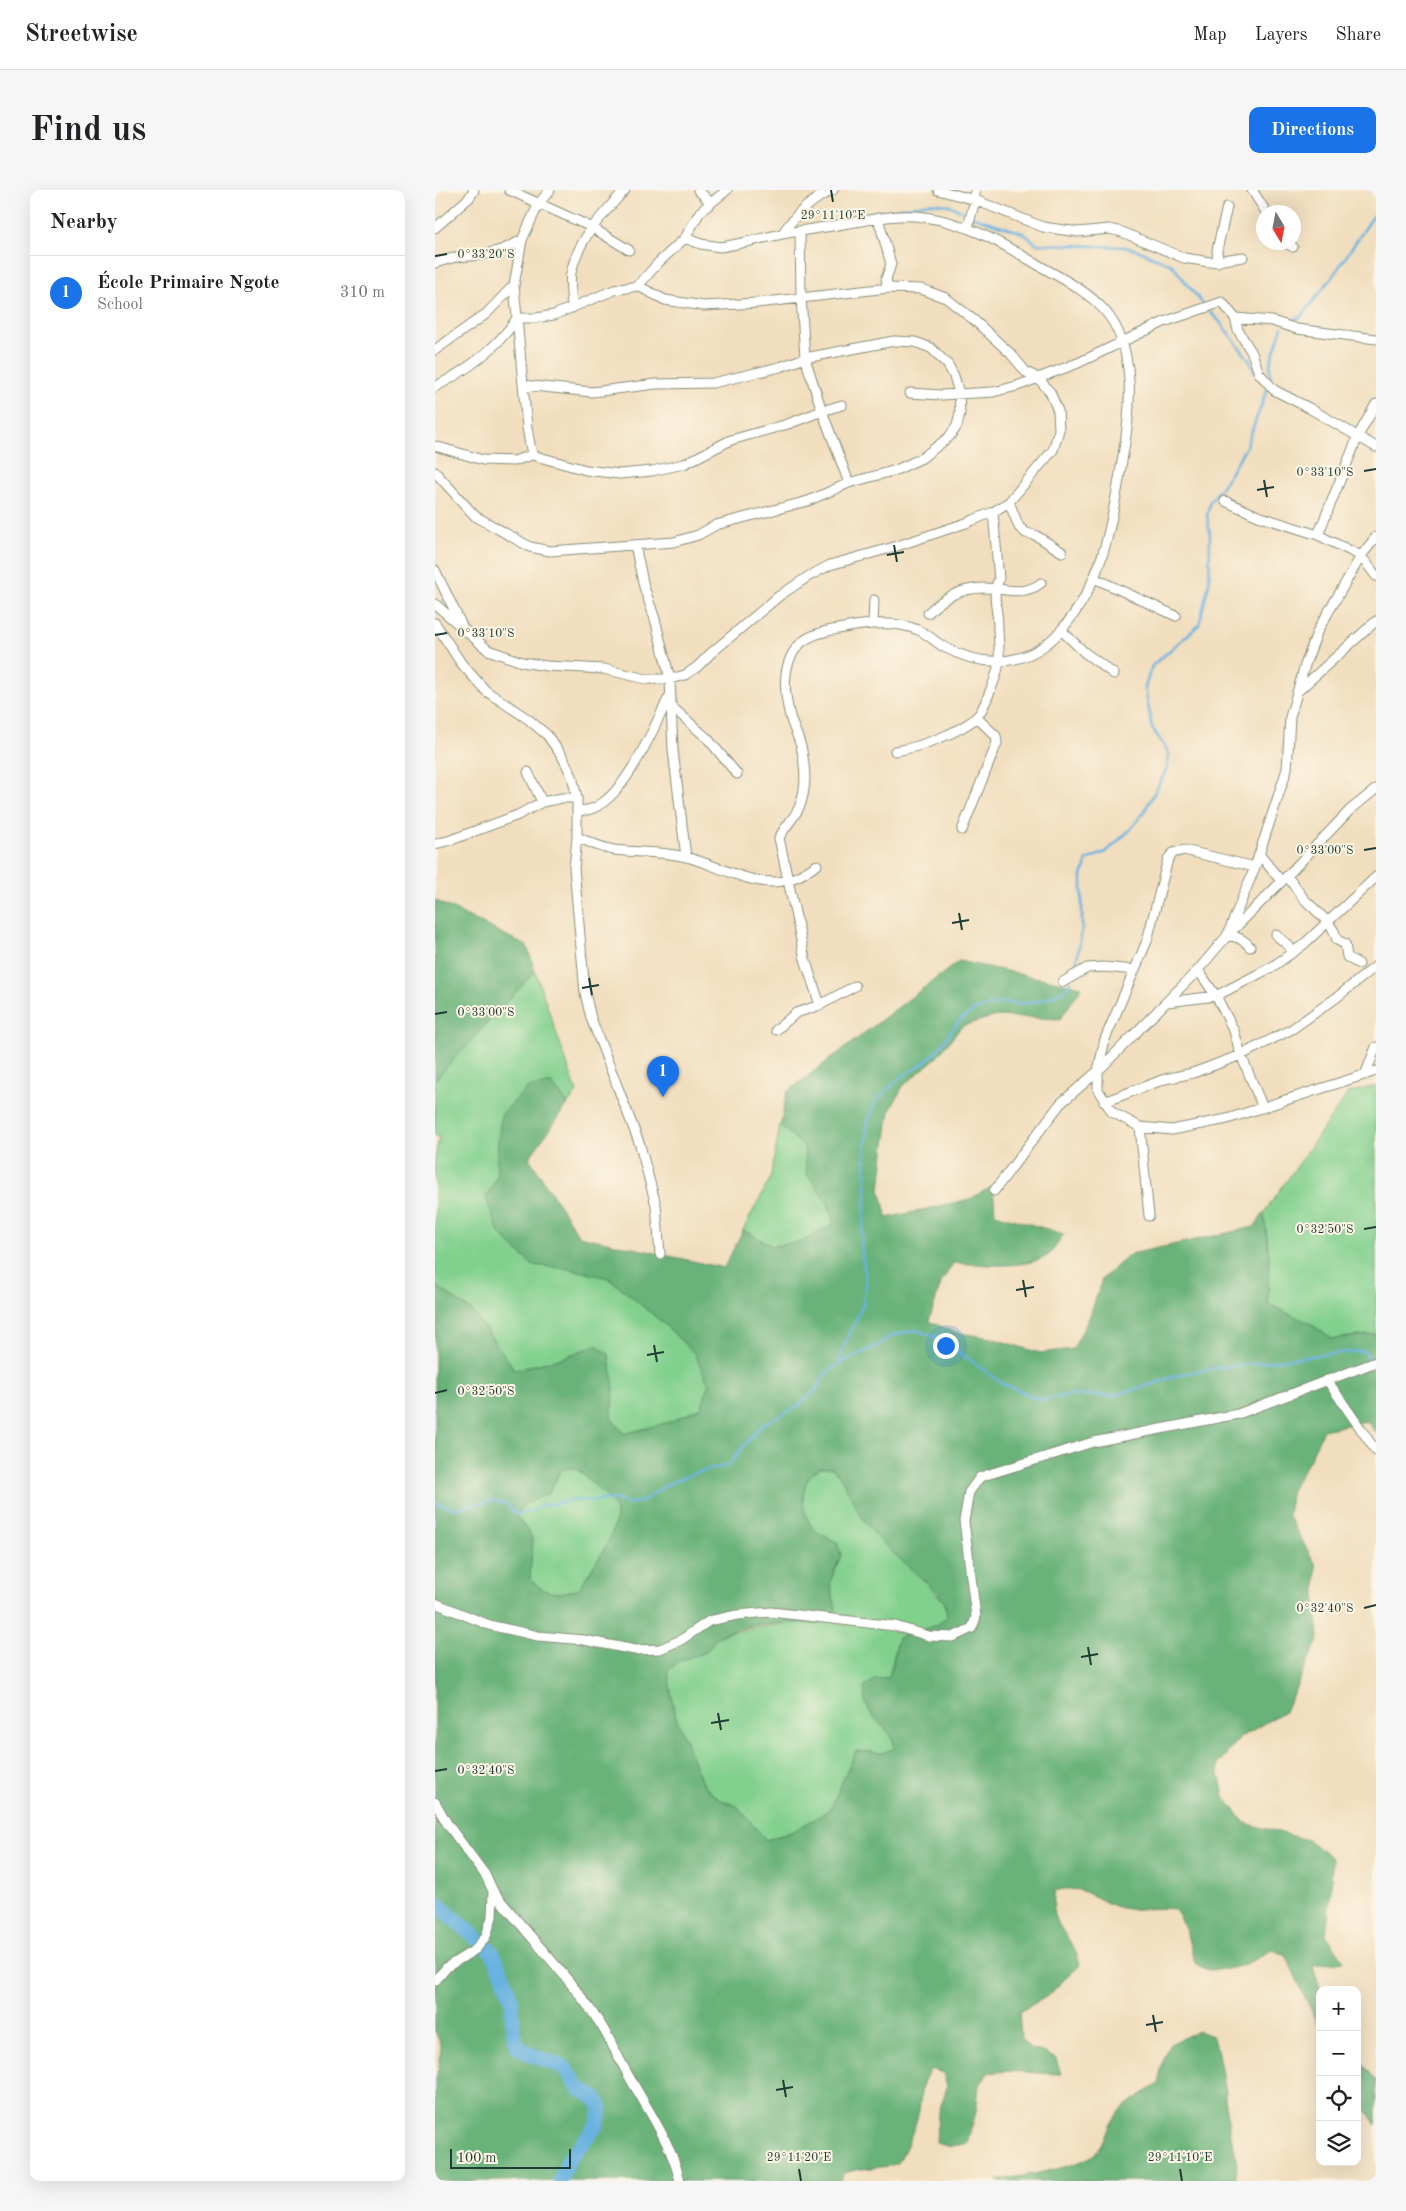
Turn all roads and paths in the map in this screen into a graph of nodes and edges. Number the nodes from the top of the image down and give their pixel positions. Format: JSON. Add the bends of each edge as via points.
{"nodes":[{"id":1,"x":474,"y":190,"type":"edge"},
{"id":2,"x":509,"y":190,"type":"edge"},
{"id":3,"x":549,"y":190,"type":"edge"},
{"id":4,"x":625,"y":190,"type":"edge"},
{"id":5,"x":698,"y":190,"type":"edge"},
{"id":6,"x":727,"y":190,"type":"edge"},
{"id":7,"x":833,"y":190,"type":"edge"},
{"id":8,"x":938,"y":190,"type":"edge"},
{"id":9,"x":975,"y":190,"type":"edge"},
{"id":10,"x":1252,"y":190,"type":"edge"},
{"id":11,"x":975,"y":200,"type":"junction"},
{"id":12,"x":539,"y":203,"type":"junction"},
{"id":13,"x":711,"y":203,"type":"junction"},
{"id":14,"x":1262,"y":205,"type":"edge"},
{"id":15,"x":1227,"y":207,"type":"dead end"},
{"id":16,"x":878,"y":218,"type":"junction"},
{"id":17,"x":591,"y":227,"type":"junction"},
{"id":18,"x":968,"y":227,"type":"junction"},
{"id":19,"x":435,"y":228,"type":"edge"},
{"id":20,"x":801,"y":232,"type":"junction"},
{"id":21,"x":782,"y":234,"type":"junction"},
{"id":22,"x":685,"y":238,"type":"junction"},
{"id":23,"x":522,"y":240,"type":"junction"},
{"id":24,"x":629,"y":250,"type":"dead end"},
{"id":25,"x":1243,"y":257,"type":"dead end"},
{"id":26,"x":1218,"y":262,"type":"junction"},
{"id":27,"x":435,"y":263,"type":"edge"},
{"id":28,"x":514,"y":285,"type":"junction"},
{"id":29,"x":638,"y":286,"type":"junction"},
{"id":30,"x":887,"y":288,"type":"junction"},
{"id":31,"x":801,"y":296,"type":"junction"},
{"id":32,"x":572,"y":308,"type":"junction"},
{"id":33,"x":517,"y":318,"type":"junction"},
{"id":34,"x":1235,"y":318,"type":"junction"},
{"id":35,"x":1376,"y":339,"type":"edge"},
{"id":36,"x":1122,"y":342,"type":"junction"},
{"id":37,"x":435,"y":350,"type":"edge"},
{"id":38,"x":805,"y":358,"type":"junction"},
{"id":39,"x":1038,"y":378,"type":"junction"},
{"id":40,"x":523,"y":385,"type":"junction"},
{"id":41,"x":435,"y":387,"type":"edge"},
{"id":42,"x":910,"y":393,"type":"dead end"},
{"id":43,"x":959,"y":393,"type":"junction"},
{"id":44,"x":1376,"y":404,"type":"edge"},
{"id":45,"x":842,"y":405,"type":"dead end"},
{"id":46,"x":822,"y":411,"type":"junction"},
{"id":47,"x":1358,"y":436,"type":"junction"},
{"id":48,"x":435,"y":446,"type":"edge"},
{"id":49,"x":1376,"y":447,"type":"edge"},
{"id":50,"x":532,"y":455,"type":"junction"},
{"id":51,"x":435,"y":472,"type":"edge"},
{"id":52,"x":849,"y":483,"type":"junction"},
{"id":53,"x":1225,"y":501,"type":"dead end"},
{"id":54,"x":1009,"y":502,"type":"junction"},
{"id":55,"x":993,"y":512,"type":"junction"},
{"id":56,"x":1318,"y":535,"type":"junction"},
{"id":57,"x":1376,"y":537,"type":"edge"},
{"id":58,"x":635,"y":545,"type":"junction"},
{"id":59,"x":1062,"y":552,"type":"dead end"},
{"id":60,"x":1361,"y":556,"type":"junction"},
{"id":61,"x":435,"y":570,"type":"edge"},
{"id":62,"x":1376,"y":576,"type":"edge"},
{"id":63,"x":1094,"y":578,"type":"junction"},
{"id":64,"x":1041,"y":583,"type":"dead end"},
{"id":65,"x":994,"y":589,"type":"junction"},
{"id":66,"x":874,"y":600,"type":"dead end"},
{"id":67,"x":435,"y":604,"type":"edge"},
{"id":68,"x":928,"y":613,"type":"dead end"},
{"id":69,"x":1176,"y":616,"type":"dead end"},
{"id":70,"x":1376,"y":621,"type":"edge"},
{"id":71,"x":435,"y":623,"type":"edge"},
{"id":72,"x":873,"y":623,"type":"junction"},
{"id":73,"x":1061,"y":630,"type":"junction"},
{"id":74,"x":466,"y":633,"type":"junction"},
{"id":75,"x":999,"y":662,"type":"junction"},
{"id":76,"x":1113,"y":674,"type":"dead end"},
{"id":77,"x":670,"y":680,"type":"junction"},
{"id":78,"x":1297,"y":692,"type":"junction"},
{"id":79,"x":671,"y":694,"type":"junction"},
{"id":80,"x":671,"y":706,"type":"junction"},
{"id":81,"x":976,"y":717,"type":"junction"},
{"id":82,"x":895,"y":751,"type":"dead end"},
{"id":83,"x":528,"y":772,"type":"dead end"},
{"id":84,"x":737,"y":774,"type":"dead end"},
{"id":85,"x":1376,"y":790,"type":"edge"},
{"id":86,"x":577,"y":798,"type":"junction"},
{"id":87,"x":543,"y":802,"type":"junction"},
{"id":88,"x":577,"y":810,"type":"junction"},
{"id":89,"x":962,"y":830,"type":"dead end"},
{"id":90,"x":577,"y":837,"type":"junction"},
{"id":91,"x":435,"y":844,"type":"edge"},
{"id":92,"x":1259,"y":854,"type":"junction"},
{"id":93,"x":686,"y":857,"type":"junction"},
{"id":94,"x":817,"y":865,"type":"dead end"},
{"id":95,"x":1255,"y":867,"type":"junction"},
{"id":96,"x":1376,"y":877,"type":"edge"},
{"id":97,"x":1285,"y":878,"type":"junction"},
{"id":98,"x":790,"y":880,"type":"junction"},
{"id":99,"x":1327,"y":921,"type":"junction"},
{"id":100,"x":1276,"y":935,"type":"dead end"},
{"id":101,"x":1227,"y":936,"type":"junction"},
{"id":102,"x":1250,"y":947,"type":"dead end"},
{"id":103,"x":1293,"y":953,"type":"junction"},
{"id":104,"x":1359,"y":964,"type":"dead end"},
{"id":105,"x":1376,"y":966,"type":"edge"},
{"id":106,"x":1135,"y":970,"type":"junction"},
{"id":107,"x":1198,"y":970,"type":"junction"},
{"id":108,"x":1063,"y":982,"type":"dead end"},
{"id":109,"x":855,"y":986,"type":"dead end"},
{"id":110,"x":1216,"y":996,"type":"junction"},
{"id":111,"x":1167,"y":1002,"type":"junction"},
{"id":112,"x":820,"y":1005,"type":"junction"},
{"id":113,"x":776,"y":1030,"type":"dead end"},
{"id":114,"x":1376,"y":1047,"type":"edge"},
{"id":115,"x":1241,"y":1055,"type":"junction"},
{"id":116,"x":1098,"y":1071,"type":"junction"},
{"id":117,"x":1376,"y":1071,"type":"edge"},
{"id":118,"x":1365,"y":1075,"type":"junction"},
{"id":119,"x":1104,"y":1102,"type":"junction"},
{"id":120,"x":1263,"y":1108,"type":"junction"},
{"id":121,"x":1140,"y":1127,"type":"junction"},
{"id":122,"x":994,"y":1191,"type":"dead end"},
{"id":123,"x":1149,"y":1216,"type":"dead end"},
{"id":124,"x":660,"y":1254,"type":"dead end"},
{"id":125,"x":1376,"y":1362,"type":"edge"},
{"id":126,"x":1327,"y":1380,"type":"junction"},
{"id":127,"x":1376,"y":1451,"type":"edge"},
{"id":128,"x":435,"y":1603,"type":"edge"},
{"id":129,"x":435,"y":1802,"type":"edge"},
{"id":130,"x":493,"y":1891,"type":"junction"},
{"id":131,"x":435,"y":1980,"type":"edge"},
{"id":132,"x":680,"y":2181,"type":"edge"}],
"edges":[{"from":1,"to":19,"type":"street"},
{"from":2,"to":12,"type":"street"},
{"from":3,"to":12,"type":"street"},
{"from":4,"to":17,"type":"street"},
{"from":5,"to":13,"type":"street"},
{"from":6,"to":13,"type":"street"},
{"from":7,"to":21,"type":"street","via":[[803,210]]},
{"from":8,"to":11,"type":"street"},
{"from":9,"to":11,"type":"street"},
{"from":10,"to":14,"type":"street"},
{"from":11,"to":18,"type":"street"},
{"from":11,"to":26,"type":"street","via":[[1043,227],[1078,232],[1109,229],[1184,258]]},
{"from":12,"to":17,"type":"street"},
{"from":12,"to":23,"type":"street"},
{"from":13,"to":22,"type":"street","via":[[700,212]]},
{"from":15,"to":26,"type":"street","via":[[1217,250]]},
{"from":16,"to":18,"type":"street","via":[[923,216]]},
{"from":16,"to":20,"type":"street"},
{"from":16,"to":30,"type":"street","via":[[891,264]]},
{"from":17,"to":24,"type":"street"},
{"from":17,"to":32,"type":"street","via":[[571,274]]},
{"from":18,"to":36,"type":"street","via":[[1002,242],[1083,291],[1104,309]]},
{"from":20,"to":21,"type":"street"},
{"from":20,"to":31,"type":"street"},
{"from":21,"to":22,"type":"street","via":[[720,247]]},
{"from":22,"to":29,"type":"street"},
{"from":23,"to":27,"type":"street","via":[[505,249]]},
{"from":23,"to":28,"type":"street"},
{"from":25,"to":26,"type":"street"},
{"from":28,"to":33,"type":"street"},
{"from":28,"to":37,"type":"street","via":[[486,314]]},
{"from":29,"to":31,"type":"street","via":[[665,300],[705,306]]},
{"from":29,"to":32,"type":"street","via":[[614,290]]},
{"from":30,"to":31,"type":"street"},
{"from":30,"to":39,"type":"street","via":[[921,289],[946,298],[980,325],[1026,372]]},
{"from":31,"to":38,"type":"street"},
{"from":32,"to":33,"type":"street","via":[[545,316]]},
{"from":33,"to":40,"type":"street"},
{"from":33,"to":41,"type":"street","via":[[507,333],[468,369]]},
{"from":34,"to":35,"type":"street"},
{"from":34,"to":36,"type":"street","via":[[1222,302],[1164,322]]},
{"from":34,"to":47,"type":"street","via":[[1259,373],[1274,390]]},
{"from":36,"to":39,"type":"street"},
{"from":36,"to":63,"type":"street","via":[[1129,406],[1126,437],[1112,517]]},
{"from":38,"to":40,"type":"street","via":[[780,368],[713,383],[656,384],[592,392]]},
{"from":38,"to":43,"type":"street","via":[[894,341],[915,342],[931,348],[948,365]]},
{"from":38,"to":46,"type":"street"},
{"from":39,"to":43,"type":"street","via":[[993,392]]},
{"from":39,"to":54,"type":"street","via":[[1050,392],[1058,411],[1059,430],[1053,450]]},
{"from":40,"to":50,"type":"street"},
{"from":42,"to":43,"type":"street"},
{"from":43,"to":52,"type":"street","via":[[960,413],[957,426],[949,437],[914,462]]},
{"from":44,"to":47,"type":"street"},
{"from":45,"to":46,"type":"street"},
{"from":46,"to":50,"type":"street","via":[[731,440],[684,464],[652,471],[620,474],[579,468]]},
{"from":46,"to":52,"type":"street"},
{"from":47,"to":49,"type":"street"},
{"from":47,"to":56,"type":"street"},
{"from":48,"to":50,"type":"street","via":[[499,462]]},
{"from":51,"to":58,"type":"street","via":[[475,516],[531,547],[550,551]]},
{"from":52,"to":58,"type":"street","via":[[808,501],[716,525],[674,542]]},
{"from":53,"to":56,"type":"street"},
{"from":54,"to":55,"type":"street"},
{"from":54,"to":59,"type":"street","via":[[1019,527]]},
{"from":55,"to":65,"type":"street","via":[[999,579]]},
{"from":55,"to":77,"type":"street","via":[[966,524],[816,572],[779,596],[697,668]]},
{"from":56,"to":60,"type":"street"},
{"from":57,"to":60,"type":"street"},
{"from":58,"to":77,"type":"street"},
{"from":60,"to":62,"type":"street"},
{"from":60,"to":78,"type":"street","via":[[1318,630]]},
{"from":61,"to":74,"type":"street"},
{"from":63,"to":69,"type":"street"},
{"from":63,"to":73,"type":"street","via":[[1086,596]]},
{"from":64,"to":65,"type":"street","via":[[1022,591]]},
{"from":65,"to":68,"type":"street","via":[[955,592]]},
{"from":65,"to":75,"type":"street"},
{"from":66,"to":72,"type":"street"},
{"from":67,"to":74,"type":"street"},
{"from":70,"to":78,"type":"street"},
{"from":71,"to":86,"type":"street","via":[[461,663],[486,691],[547,735],[572,776]]},
{"from":72,"to":75,"type":"street","via":[[917,629],[944,647],[967,657]]},
{"from":72,"to":98,"type":"street","via":[[822,632],[800,643],[789,660],[785,680],[790,716],[802,751],[805,787],[799,812],[779,838]]},
{"from":73,"to":75,"type":"street","via":[[1047,646],[1031,655]]},
{"from":73,"to":76,"type":"street"},
{"from":74,"to":77,"type":"street","via":[[488,650],[522,662],[603,669],[645,679]]},
{"from":75,"to":81,"type":"street"},
{"from":77,"to":79,"type":"street"},
{"from":78,"to":92,"type":"street","via":[[1290,717],[1287,769]]},
{"from":79,"to":80,"type":"street"},
{"from":79,"to":88,"type":"street","via":[[623,782],[597,807]]},
{"from":80,"to":84,"type":"street","via":[[708,739]]},
{"from":80,"to":93,"type":"street"},
{"from":81,"to":82,"type":"street","via":[[926,743]]},
{"from":81,"to":89,"type":"street","via":[[996,736],[997,743]]},
{"from":83,"to":87,"type":"street"},
{"from":85,"to":97,"type":"street","via":[[1350,810]]},
{"from":86,"to":87,"type":"street"},
{"from":86,"to":88,"type":"street"},
{"from":87,"to":91,"type":"street","via":[[518,815]]},
{"from":88,"to":90,"type":"street"},
{"from":90,"to":93,"type":"street","via":[[614,850]]},
{"from":90,"to":124,"type":"street","via":[[574,868],[585,993],[591,1018],[640,1145],[656,1205]]},
{"from":92,"to":95,"type":"street"},
{"from":92,"to":97,"type":"street"},
{"from":93,"to":98,"type":"street","via":[[763,882]]},
{"from":94,"to":98,"type":"street"},
{"from":95,"to":101,"type":"street"},
{"from":95,"to":106,"type":"street","via":[[1191,851],[1173,853],[1168,860],[1147,941]]},
{"from":96,"to":99,"type":"street"},
{"from":97,"to":99,"type":"street"},
{"from":97,"to":101,"type":"street"},
{"from":98,"to":112,"type":"street","via":[[805,959]]},
{"from":99,"to":103,"type":"street"},
{"from":99,"to":104,"type":"street","via":[[1337,940],[1345,944],[1347,957]]},
{"from":100,"to":103,"type":"street"},
{"from":101,"to":102,"type":"street","via":[[1246,941]]},
{"from":101,"to":107,"type":"street"},
{"from":103,"to":110,"type":"street"},
{"from":105,"to":115,"type":"street","via":[[1292,1029]]},
{"from":106,"to":108,"type":"street","via":[[1087,968]]},
{"from":106,"to":116,"type":"street","via":[[1105,1039]]},
{"from":107,"to":110,"type":"street"},
{"from":107,"to":111,"type":"street"},
{"from":109,"to":112,"type":"street"},
{"from":110,"to":111,"type":"street"},
{"from":110,"to":115,"type":"street","via":[[1234,1031]]},
{"from":111,"to":116,"type":"street"},
{"from":112,"to":113,"type":"street","via":[[796,1013]]},
{"from":114,"to":118,"type":"street"},
{"from":115,"to":119,"type":"street"},
{"from":115,"to":120,"type":"street"},
{"from":116,"to":119,"type":"street","via":[[1098,1090]]},
{"from":116,"to":122,"type":"street","via":[[1060,1104]]},
{"from":117,"to":118,"type":"street"},
{"from":118,"to":120,"type":"street"},
{"from":119,"to":121,"type":"street","via":[[1117,1116]]},
{"from":120,"to":121,"type":"street","via":[[1173,1130]]},
{"from":121,"to":123,"type":"street"},
{"from":125,"to":126,"type":"street"},
{"from":126,"to":127,"type":"street"},
{"from":126,"to":128,"type":"street","via":[[1238,1414],[1093,1442],[980,1477],[969,1492],[964,1522],[977,1617],[972,1628],[953,1637],[929,1636],[895,1626],[771,1612],[709,1621],[681,1640],[660,1649],[635,1650],[584,1640],[538,1636],[489,1625]]},
{"from":129,"to":130,"type":"street"},
{"from":130,"to":131,"type":"street","via":[[492,1917],[486,1936],[476,1949],[447,1967]]},
{"from":130,"to":132,"type":"street","via":[[560,1970],[601,2025],[671,2152]]}]}
